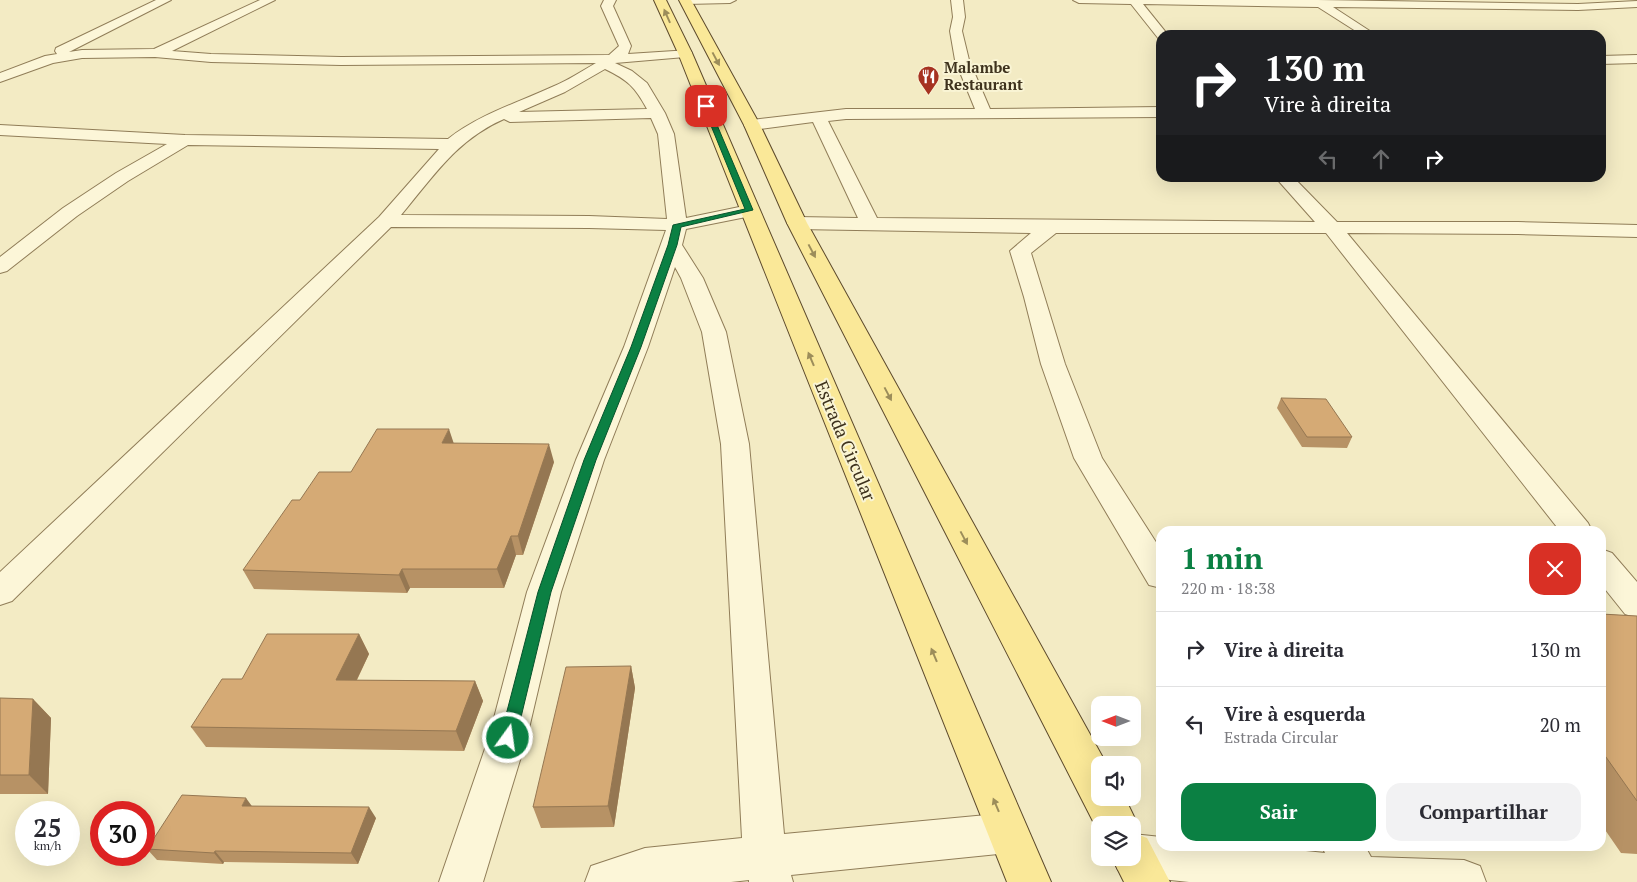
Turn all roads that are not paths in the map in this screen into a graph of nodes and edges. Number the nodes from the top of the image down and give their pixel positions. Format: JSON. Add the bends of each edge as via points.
{"nodes":[{"id":1,"x":165,"y":0,"type":"edge"},
{"id":2,"x":269,"y":0,"type":"edge"},
{"id":3,"x":610,"y":0,"type":"edge"},
{"id":4,"x":677,"y":0,"type":"edge"},
{"id":5,"x":730,"y":0,"type":"edge"},
{"id":6,"x":957,"y":0,"type":"edge"},
{"id":7,"x":1079,"y":0,"type":"edge"},
{"id":8,"x":1134,"y":0,"type":"edge"},
{"id":9,"x":1321,"y":4,"type":"junction"},
{"id":10,"x":1637,"y":4,"type":"edge"},
{"id":11,"x":1158,"y":30,"type":"edge"},
{"id":12,"x":1362,"y":30,"type":"edge"},
{"id":13,"x":155,"y":53,"type":"junction"},
{"id":14,"x":684,"y":53,"type":"junction"},
{"id":15,"x":50,"y":59,"type":"junction"},
{"id":16,"x":1606,"y":60,"type":"edge"},
{"id":17,"x":609,"y":61,"type":"junction"},
{"id":18,"x":1634,"y":61,"type":"edge"},
{"id":19,"x":0,"y":78,"type":"edge"},
{"id":20,"x":1156,"y":112,"type":"edge"},
{"id":21,"x":657,"y":113,"type":"junction"},
{"id":22,"x":984,"y":113,"type":"junction"},
{"id":23,"x":818,"y":116,"type":"junction"},
{"id":24,"x":493,"y":118,"type":"junction"},
{"id":25,"x":752,"y":125,"type":"junction"},
{"id":26,"x":0,"y":130,"type":"edge"},
{"id":27,"x":184,"y":140,"type":"junction"},
{"id":28,"x":452,"y":144,"type":"junction"},
{"id":29,"x":1289,"y":182,"type":"edge"},
{"id":30,"x":749,"y":210,"type":"junction"},
{"id":31,"x":386,"y":221,"type":"junction"},
{"id":32,"x":797,"y":224,"type":"junction"},
{"id":33,"x":870,"y":224,"type":"junction"},
{"id":34,"x":964,"y":226,"type":"junction"},
{"id":35,"x":1051,"y":227,"type":"junction"},
{"id":36,"x":1332,"y":228,"type":"junction"},
{"id":37,"x":1637,"y":231,"type":"edge"},
{"id":38,"x":675,"y":235,"type":"junction"},
{"id":39,"x":1020,"y":250,"type":"junction"},
{"id":40,"x":0,"y":267,"type":"edge"},
{"id":41,"x":1573,"y":526,"type":"edge"},
{"id":42,"x":1606,"y":567,"type":"edge"},
{"id":43,"x":1156,"y":568,"type":"edge"},
{"id":44,"x":0,"y":592,"type":"edge"},
{"id":45,"x":1637,"y":605,"type":"edge"},
{"id":46,"x":1091,"y":775,"type":"edge"},
{"id":47,"x":1008,"y":833,"type":"junction"},
{"id":48,"x":1141,"y":855,"type":"edge"},
{"id":49,"x":1354,"y":869,"type":"edge"},
{"id":50,"x":768,"y":870,"type":"edge"},
{"id":51,"x":461,"y":882,"type":"edge"},
{"id":52,"x":607,"y":882,"type":"edge"},
{"id":53,"x":1029,"y":882,"type":"edge"},
{"id":54,"x":1464,"y":882,"type":"edge"}],
"edges":[{"from":1,"to":15,"type":"street","via":[[65,48]]},
{"from":2,"to":13,"type":"street"},
{"from":3,"to":17,"type":"street","via":[[607,6],[625,46]]},
{"from":4,"to":5,"type":"street"},
{"from":14,"to":4,"type":"main road","name":"Estrada Circular","one_way":true},
{"from":4,"to":25,"type":"main road","one_way":true},
{"from":6,"to":22,"type":"street","via":[[959,17],[956,32],[962,60]]},
{"from":7,"to":8,"type":"street"},
{"from":8,"to":9,"type":"street"},
{"from":8,"to":11,"type":"street"},
{"from":9,"to":10,"type":"street","via":[[1578,7]]},
{"from":9,"to":12,"type":"street"},
{"from":13,"to":15,"type":"street","via":[[82,54]]},
{"from":13,"to":17,"type":"street","via":[[211,58],[341,61]]},
{"from":14,"to":17,"type":"street"},
{"from":14,"to":30,"type":"main road","name":"Estrada Circular"},
{"from":15,"to":19,"type":"street"},
{"from":16,"to":18,"type":"street"},
{"from":17,"to":21,"type":"street","via":[[642,86]]},
{"from":17,"to":24,"type":"street","via":[[560,89]]},
{"from":20,"to":22,"type":"street"},
{"from":21,"to":24,"type":"street"},
{"from":21,"to":38,"type":"street","via":[[666,134]]},
{"from":22,"to":23,"type":"street"},
{"from":23,"to":25,"type":"street"},
{"from":23,"to":33,"type":"street"},
{"from":24,"to":28,"type":"street"},
{"from":25,"to":32,"type":"main road"},
{"from":26,"to":27,"type":"street"},
{"from":27,"to":28,"type":"street"},
{"from":27,"to":40,"type":"street","via":[[70,212]]},
{"from":28,"to":31,"type":"street"},
{"from":29,"to":36,"type":"street"},
{"from":30,"to":38,"type":"street"},
{"from":47,"to":30,"type":"main road","name":"Estrada Circular","one_way":true},
{"from":31,"to":38,"type":"street","via":[[590,222]]},
{"from":31,"to":44,"type":"street"},
{"from":32,"to":33,"type":"street"},
{"from":32,"to":46,"type":"main road","one_way":true},
{"from":33,"to":34,"type":"street"},
{"from":34,"to":35,"type":"street"},
{"from":34,"to":39,"type":"street"},
{"from":35,"to":36,"type":"street"},
{"from":35,"to":39,"type":"street"},
{"from":36,"to":37,"type":"street"},
{"from":36,"to":41,"type":"street"},
{"from":38,"to":50,"type":"street","via":[[714,332],[735,444]]},
{"from":38,"to":51,"type":"street","via":[[544,592],[508,738]]},
{"from":39,"to":43,"type":"street","via":[[1053,364],[1088,458]]},
{"from":42,"to":45,"type":"street"},
{"from":47,"to":50,"type":"street"},
{"from":47,"to":53,"type":"main road","name":"Estrada Circular"},
{"from":48,"to":49,"type":"street"},
{"from":49,"to":54,"type":"street"},
{"from":50,"to":52,"type":"street","via":[[645,870]]}]}
